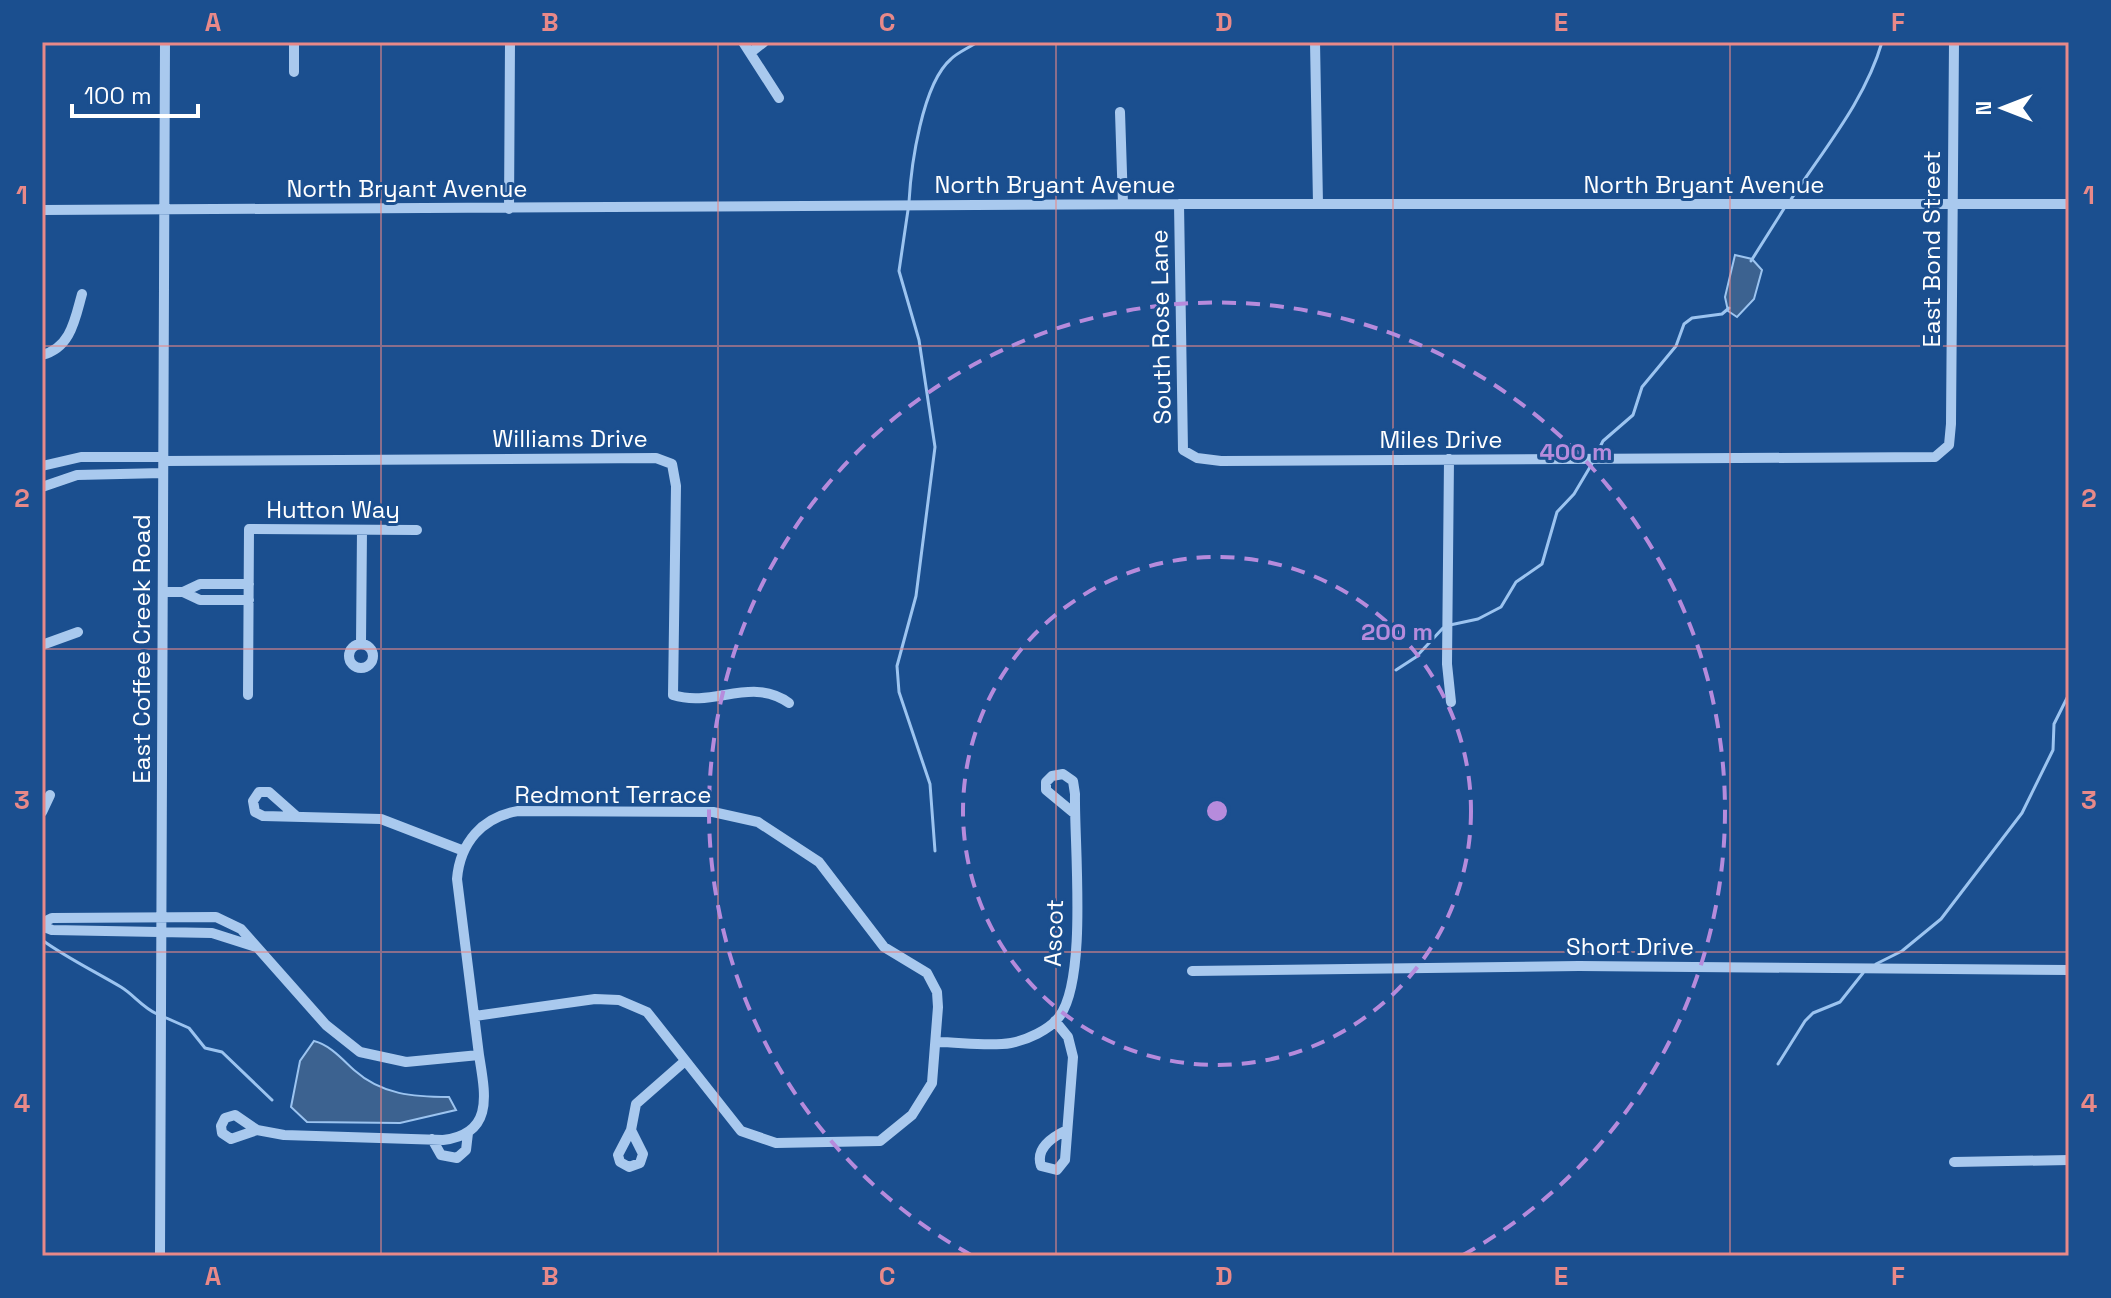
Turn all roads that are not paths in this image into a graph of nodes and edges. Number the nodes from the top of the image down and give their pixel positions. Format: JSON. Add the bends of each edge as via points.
{"nodes":[{"id":1,"x":165,"y":42,"type":"edge"},
{"id":2,"x":294,"y":42,"type":"edge"},
{"id":3,"x":510,"y":42,"type":"edge"},
{"id":4,"x":743,"y":42,"type":"edge"},
{"id":5,"x":764,"y":42,"type":"edge"},
{"id":6,"x":1315,"y":42,"type":"edge"},
{"id":7,"x":1954,"y":42,"type":"edge"},
{"id":8,"x":750,"y":53,"type":"junction"},
{"id":9,"x":294,"y":72,"type":"dead end"},
{"id":10,"x":779,"y":98,"type":"dead end"},
{"id":11,"x":1120,"y":112,"type":"dead end"},
{"id":12,"x":1123,"y":204,"type":"junction"},
{"id":13,"x":1179,"y":204,"type":"junction"},
{"id":14,"x":1318,"y":204,"type":"junction"},
{"id":15,"x":2069,"y":204,"type":"edge"},
{"id":16,"x":1953,"y":205,"type":"junction"},
{"id":17,"x":509,"y":209,"type":"junction"},
{"id":18,"x":42,"y":210,"type":"edge"},
{"id":19,"x":165,"y":210,"type":"junction"},
{"id":20,"x":82,"y":294,"type":"dead end"},
{"id":21,"x":42,"y":355,"type":"edge"},
{"id":22,"x":1183,"y":450,"type":"joint"},
{"id":23,"x":1941,"y":454,"type":"joint"},
{"id":24,"x":163,"y":459,"type":"junction"},
{"id":25,"x":1449,"y":459,"type":"junction"},
{"id":26,"x":42,"y":466,"type":"edge"},
{"id":27,"x":163,"y":473,"type":"junction"},
{"id":28,"x":46,"y":486,"type":"edge"},
{"id":29,"x":362,"y":530,"type":"junction"},
{"id":30,"x":417,"y":530,"type":"dead end"},
{"id":31,"x":249,"y":584,"type":"junction"},
{"id":32,"x":163,"y":592,"type":"junction"},
{"id":33,"x":183,"y":592,"type":"junction"},
{"id":34,"x":249,"y":600,"type":"junction"},
{"id":35,"x":78,"y":632,"type":"dead end"},
{"id":36,"x":361,"y":643,"type":"dead end"},
{"id":37,"x":42,"y":645,"type":"edge"},
{"id":38,"x":248,"y":695,"type":"dead end"},
{"id":39,"x":1451,"y":702,"type":"dead end"},
{"id":40,"x":789,"y":703,"type":"dead end"},
{"id":41,"x":50,"y":795,"type":"dead end"},
{"id":42,"x":42,"y":812,"type":"edge"},
{"id":43,"x":1075,"y":814,"type":"dead end"},
{"id":44,"x":295,"y":815,"type":"dead end"},
{"id":45,"x":464,"y":851,"type":"junction"},
{"id":46,"x":161,"y":917,"type":"junction"},
{"id":47,"x":42,"y":924,"type":"edge"},
{"id":48,"x":161,"y":932,"type":"junction"},
{"id":49,"x":258,"y":947,"type":"junction"},
{"id":50,"x":2069,"y":970,"type":"edge"},
{"id":51,"x":1192,"y":971,"type":"dead end"},
{"id":52,"x":475,"y":1016,"type":"junction"},
{"id":53,"x":1055,"y":1021,"type":"junction"},
{"id":54,"x":937,"y":1042,"type":"junction"},
{"id":55,"x":479,"y":1055,"type":"junction"},
{"id":56,"x":685,"y":1061,"type":"junction"},
{"id":57,"x":257,"y":1130,"type":"dead end"},
{"id":58,"x":631,"y":1130,"type":"dead end"},
{"id":59,"x":1067,"y":1130,"type":"dead end"},
{"id":60,"x":468,"y":1133,"type":"junction"},
{"id":61,"x":432,"y":1139,"type":"junction"},
{"id":62,"x":2069,"y":1160,"type":"edge"},
{"id":63,"x":1954,"y":1162,"type":"dead end"},
{"id":64,"x":160,"y":1256,"type":"edge"}],
"edges":[{"from":1,"to":19,"type":"street","name":"East Coffee Creek Road"},
{"from":2,"to":9,"type":"street"},
{"from":3,"to":17,"type":"street"},
{"from":4,"to":8,"type":"street"},
{"from":5,"to":8,"type":"street"},
{"from":6,"to":14,"type":"street"},
{"from":7,"to":16,"type":"street","name":"East Bond Street"},
{"from":8,"to":10,"type":"street"},
{"from":11,"to":12,"type":"street"},
{"from":12,"to":13,"type":"street","name":"North Bryant Avenue"},
{"from":12,"to":17,"type":"street","name":"North Bryant Avenue"},
{"from":13,"to":14,"type":"street","name":"North Bryant Avenue"},
{"from":13,"to":22,"type":"street","name":"South Rose Lane"},
{"from":14,"to":16,"type":"street","name":"North Bryant Avenue"},
{"from":15,"to":16,"type":"street","name":"North Bryant Avenue"},
{"from":16,"to":23,"type":"street","name":"East Bond Street","via":[[1951,424],[1949,445]]},
{"from":17,"to":19,"type":"street","name":"North Bryant Avenue"},
{"from":18,"to":19,"type":"street","name":"North Bryant Avenue"},
{"from":19,"to":24,"type":"street","name":"East Coffee Creek Road"},
{"from":20,"to":21,"type":"street","via":[[69,336]]},
{"from":22,"to":25,"type":"street","name":"Miles Drive","via":[[1221,461]]},
{"from":23,"to":25,"type":"street","name":"Miles Drive","via":[[1922,459]]},
{"from":24,"to":26,"type":"street","via":[[81,457]]},
{"from":24,"to":27,"type":"street","name":"East Coffee Creek Road"},
{"from":24,"to":40,"type":"street","name":"Williams Drive","via":[[666,461],[672,464],[676,486],[673,695],[692,701],[758,690]]},
{"from":25,"to":39,"type":"street"},
{"from":26,"to":28,"type":"street"},
{"from":27,"to":28,"type":"street","via":[[87,474]]},
{"from":27,"to":32,"type":"street","name":"East Coffee Creek Road"},
{"from":29,"to":30,"type":"street","name":"Hutton Way"},
{"from":29,"to":31,"type":"street","name":"Hutton Way","via":[[249,529]]},
{"from":29,"to":36,"type":"street"},
{"from":31,"to":33,"type":"street","via":[[200,584]]},
{"from":31,"to":34,"type":"street"},
{"from":32,"to":33,"type":"street"},
{"from":32,"to":46,"type":"street","name":"East Coffee Creek Road"},
{"from":33,"to":34,"type":"street","via":[[200,600]]},
{"from":34,"to":38,"type":"street"},
{"from":35,"to":37,"type":"street"},
{"from":41,"to":42,"type":"street"},
{"from":43,"to":53,"type":"street","name":"Ascot","via":[[1076,962],[1069,997]]},
{"from":44,"to":45,"type":"street","via":[[381,819]]},
{"from":45,"to":52,"type":"street","via":[[457,879]]},
{"from":45,"to":54,"type":"street","name":"Redmont Terrace","via":[[486,823],[518,811],[713,812],[758,822],[819,862],[884,947],[927,973],[937,992]]},
{"from":46,"to":47,"type":"street","via":[[52,918]]},
{"from":46,"to":48,"type":"street","name":"East Coffee Creek Road"},
{"from":46,"to":49,"type":"street","via":[[216,917],[241,929]]},
{"from":47,"to":48,"type":"street","via":[[52,930]]},
{"from":48,"to":49,"type":"street","via":[[212,933]]},
{"from":48,"to":64,"type":"street","name":"East Coffee Creek Road"},
{"from":49,"to":55,"type":"street","via":[[326,1025],[360,1052],[406,1062]]},
{"from":50,"to":51,"type":"street","name":"Short Drive","via":[[1550,966]]},
{"from":52,"to":55,"type":"street"},
{"from":52,"to":56,"type":"street","name":"Redmont Terrace","via":[[619,1000],[647,1012]]},
{"from":53,"to":54,"type":"street","via":[[1010,1043]]},
{"from":53,"to":59,"type":"street","via":[[1068,1037],[1073,1057]]},
{"from":54,"to":56,"type":"street","name":"Redmont Terrace","via":[[932,1083],[912,1115],[880,1141],[758,1139],[728,1119]]},
{"from":55,"to":60,"type":"street","via":[[484,1107]]},
{"from":56,"to":58,"type":"street","via":[[636,1104]]},
{"from":57,"to":61,"type":"street"},
{"from":60,"to":61,"type":"street"},
{"from":60,"to":61,"type":"street","via":[[466,1150],[452,1158],[441,1155]]},
{"from":62,"to":63,"type":"street"}]}
